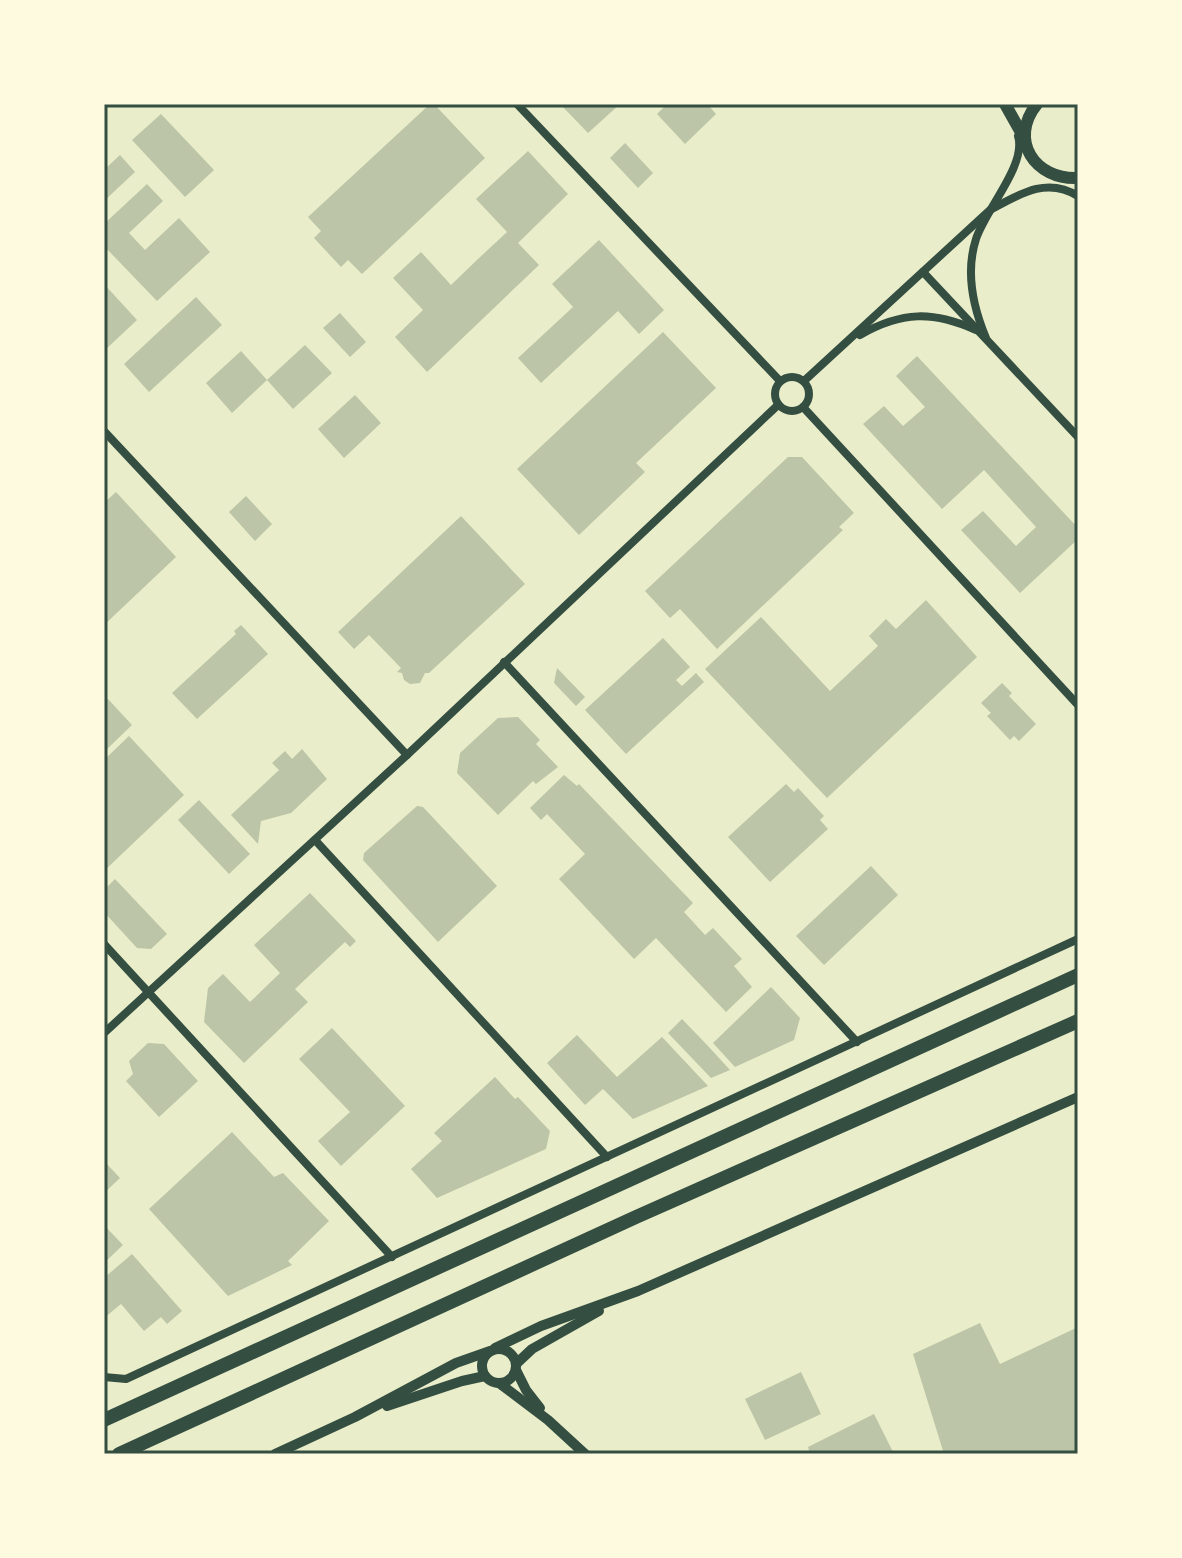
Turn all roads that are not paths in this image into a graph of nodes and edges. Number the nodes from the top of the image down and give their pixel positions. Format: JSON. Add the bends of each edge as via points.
{"nodes":[{"id":1,"x":517,"y":104,"type":"edge"},
{"id":2,"x":1037,"y":104,"type":"edge"},
{"id":3,"x":1008,"y":108,"type":"edge"},
{"id":4,"x":1026,"y":143,"type":"junction"},
{"id":5,"x":1016,"y":160,"type":"junction"},
{"id":6,"x":1070,"y":179,"type":"edge"},
{"id":7,"x":1041,"y":186,"type":"junction"},
{"id":8,"x":1078,"y":196,"type":"edge"},
{"id":9,"x":990,"y":210,"type":"junction"},
{"id":10,"x":923,"y":272,"type":"junction"},
{"id":11,"x":983,"y":335,"type":"junction"},
{"id":12,"x":842,"y":345,"type":"junction"},
{"id":13,"x":780,"y":381,"type":"junction"},
{"id":14,"x":804,"y":381,"type":"junction"},
{"id":15,"x":778,"y":405,"type":"junction"},
{"id":16,"x":803,"y":407,"type":"junction"},
{"id":17,"x":104,"y":431,"type":"edge"},
{"id":18,"x":1078,"y":437,"type":"edge"},
{"id":19,"x":504,"y":662,"type":"junction"},
{"id":20,"x":1078,"y":705,"type":"edge"},
{"id":21,"x":407,"y":755,"type":"junction"},
{"id":22,"x":315,"y":840,"type":"junction"},
{"id":23,"x":1078,"y":939,"type":"edge"},
{"id":24,"x":104,"y":944,"type":"edge"},
{"id":25,"x":1078,"y":975,"type":"edge"},
{"id":26,"x":148,"y":991,"type":"junction"},
{"id":27,"x":1078,"y":1021,"type":"edge"},
{"id":28,"x":104,"y":1033,"type":"edge"},
{"id":29,"x":857,"y":1042,"type":"junction"},
{"id":30,"x":1078,"y":1097,"type":"edge"},
{"id":31,"x":607,"y":1157,"type":"junction"},
{"id":32,"x":392,"y":1257,"type":"junction"},
{"id":33,"x":625,"y":1296,"type":"junction"},
{"id":34,"x":493,"y":1350,"type":"junction"},
{"id":35,"x":516,"y":1367,"type":"junction"},
{"id":36,"x":485,"y":1376,"type":"junction"},
{"id":37,"x":104,"y":1377,"type":"edge"},
{"id":38,"x":499,"y":1383,"type":"junction"},
{"id":39,"x":355,"y":1417,"type":"junction"},
{"id":40,"x":104,"y":1420,"type":"edge"},
{"id":41,"x":548,"y":1420,"type":"junction"},
{"id":42,"x":119,"y":1454,"type":"edge"},
{"id":43,"x":275,"y":1454,"type":"edge"},
{"id":44,"x":585,"y":1454,"type":"edge"}],
"edges":[{"from":1,"to":13,"type":"street"},
{"from":2,"to":4,"type":"main road","via":[[1026,123]]},
{"from":3,"to":4,"type":"main road"},
{"from":3,"to":5,"type":"street","via":[[1020,143]]},
{"from":4,"to":5,"type":"street"},
{"from":4,"to":6,"type":"main road","via":[[1038,166]]},
{"from":5,"to":9,"type":"street"},
{"from":6,"to":7,"type":"street"},
{"from":7,"to":8,"type":"street"},
{"from":7,"to":9,"type":"street"},
{"from":9,"to":10,"type":"street"},
{"from":9,"to":11,"type":"street","via":[[976,240],[970,273]]},
{"from":10,"to":11,"type":"street"},
{"from":10,"to":12,"type":"street"},
{"from":11,"to":12,"type":"street","via":[[940,317],[913,316],[879,324]]},
{"from":11,"to":18,"type":"street"},
{"from":12,"to":14,"type":"street"},
{"from":13,"to":14,"type":"street","via":[[791,376]]},
{"from":13,"to":15,"type":"street","via":[[774,393]]},
{"from":14,"to":16,"type":"street","via":[[809,397]]},
{"from":15,"to":16,"type":"street","via":[[788,411]]},
{"from":15,"to":19,"type":"street"},
{"from":16,"to":20,"type":"street"},
{"from":17,"to":21,"type":"street"},
{"from":19,"to":21,"type":"street"},
{"from":19,"to":29,"type":"street"},
{"from":21,"to":22,"type":"street"},
{"from":22,"to":26,"type":"street"},
{"from":22,"to":31,"type":"street"},
{"from":23,"to":29,"type":"street"},
{"from":24,"to":26,"type":"street"},
{"from":25,"to":40,"type":"highway"},
{"from":26,"to":28,"type":"street"},
{"from":26,"to":32,"type":"street"},
{"from":27,"to":42,"type":"highway"},
{"from":29,"to":31,"type":"street"},
{"from":30,"to":33,"type":"street"},
{"from":31,"to":32,"type":"street"},
{"from":32,"to":37,"type":"street","via":[[126,1379]]},
{"from":33,"to":34,"type":"street","via":[[541,1326]]},
{"from":33,"to":35,"type":"street","via":[[532,1349]]},
{"from":34,"to":35,"type":"street","via":[[511,1353]]},
{"from":34,"to":36,"type":"street","via":[[481,1365]]},
{"from":34,"to":39,"type":"street","via":[[456,1363]]},
{"from":35,"to":38,"type":"street","via":[[510,1379]]},
{"from":35,"to":41,"type":"street"},
{"from":36,"to":38,"type":"street"},
{"from":36,"to":39,"type":"street"},
{"from":38,"to":41,"type":"street"},
{"from":39,"to":43,"type":"street"},
{"from":41,"to":44,"type":"street"}]}
